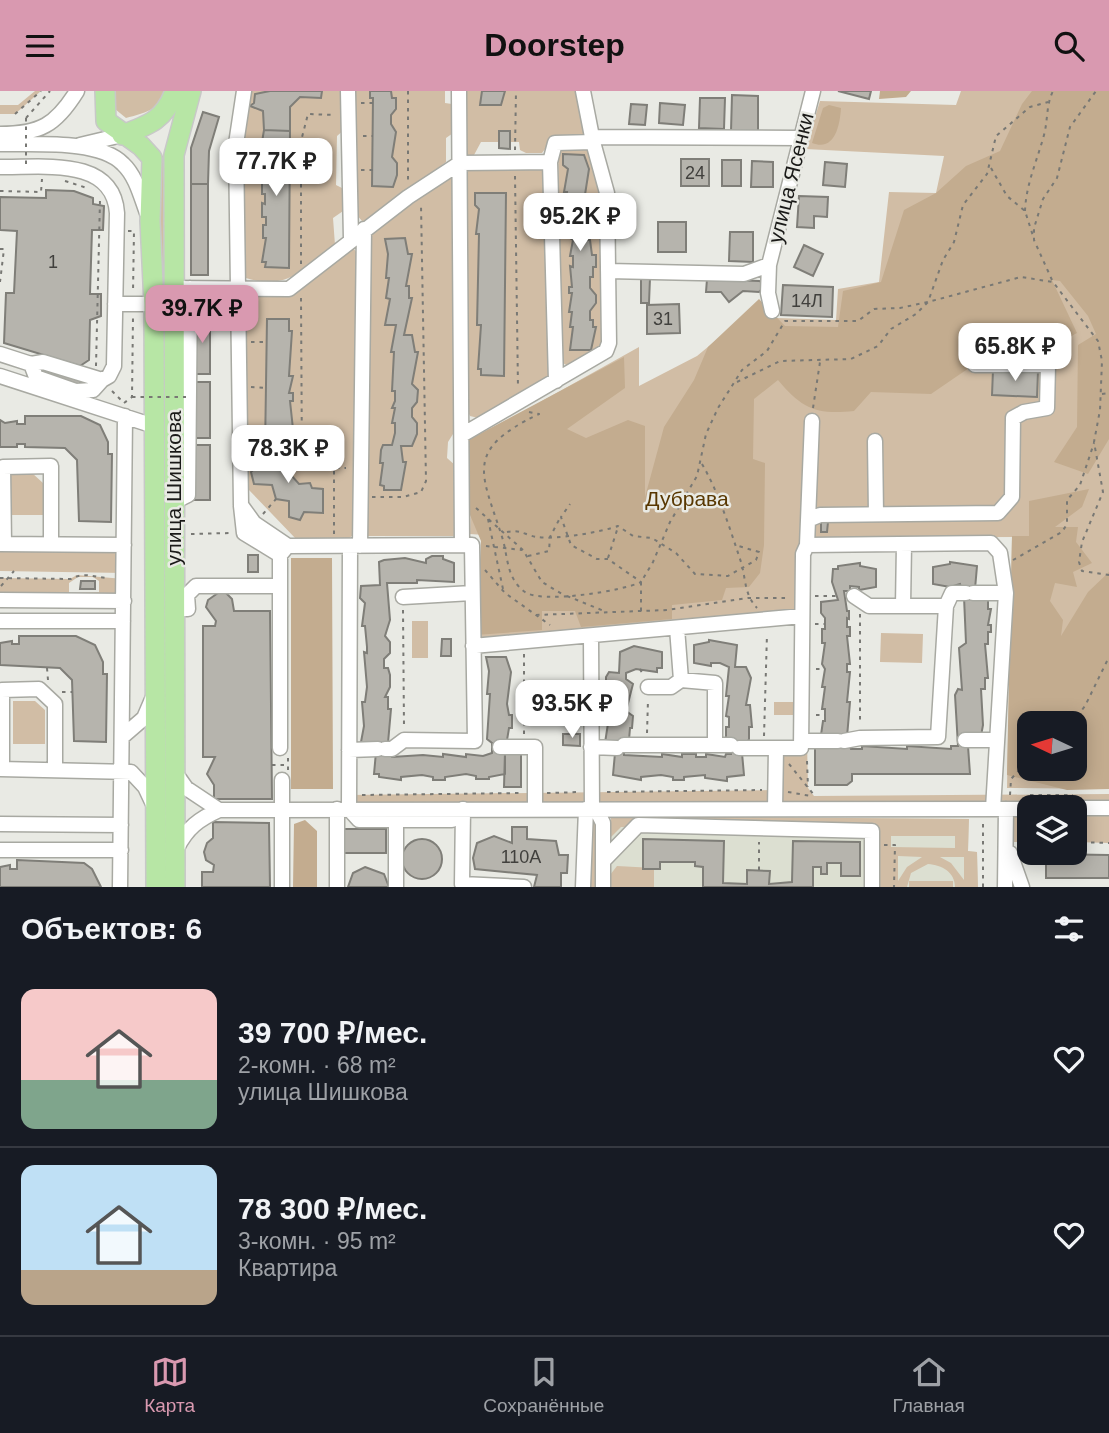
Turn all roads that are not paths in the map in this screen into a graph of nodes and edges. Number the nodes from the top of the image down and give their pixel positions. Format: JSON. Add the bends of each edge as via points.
{"nodes":[{"id":1,"x":77,"y":91,"type":"edge"},
{"id":2,"x":105,"y":91,"type":"edge"},
{"id":3,"x":175,"y":91,"type":"edge"},
{"id":4,"x":191,"y":91,"type":"edge"},
{"id":5,"x":244,"y":91,"type":"edge"},
{"id":6,"x":348,"y":91,"type":"edge"},
{"id":7,"x":459,"y":91,"type":"edge"},
{"id":8,"x":583,"y":91,"type":"edge"},
{"id":9,"x":813,"y":91,"type":"edge"},
{"id":10,"x":167,"y":111,"type":"junction"},
{"id":11,"x":0,"y":134,"type":"edge"},
{"id":12,"x":122,"y":135,"type":"junction"},
{"id":13,"x":799,"y":138,"type":"junction"},
{"id":14,"x":592,"y":140,"type":"junction"},
{"id":15,"x":0,"y":144,"type":"edge"},
{"id":16,"x":80,"y":145,"type":"junction"},
{"id":17,"x":174,"y":155,"type":"junction"},
{"id":18,"x":550,"y":162,"type":"junction"},
{"id":19,"x":460,"y":163,"type":"junction"},
{"id":20,"x":0,"y":167,"type":"edge"},
{"id":21,"x":150,"y":221,"type":"junction"},
{"id":22,"x":365,"y":229,"type":"junction"},
{"id":23,"x":351,"y":239,"type":"junction"},
{"id":24,"x":769,"y":265,"type":"junction"},
{"id":25,"x":608,"y":271,"type":"junction"},
{"id":26,"x":182,"y":288,"type":"junction"},
{"id":27,"x":238,"y":289,"type":"junction"},
{"id":28,"x":115,"y":304,"type":"junction"},
{"id":29,"x":154,"y":304,"type":"junction"},
{"id":30,"x":772,"y":311,"type":"dead end"},
{"id":31,"x":0,"y":354,"type":"edge"},
{"id":32,"x":975,"y":365,"type":"dead end"},
{"id":33,"x":0,"y":376,"type":"edge"},
{"id":34,"x":84,"y":377,"type":"road end"},
{"id":35,"x":102,"y":380,"type":"junction"},
{"id":36,"x":556,"y":381,"type":"junction"},
{"id":37,"x":125,"y":416,"type":"junction"},
{"id":38,"x":812,"y":421,"type":"road end"},
{"id":39,"x":154,"y":426,"type":"junction"},
{"id":40,"x":462,"y":435,"type":"junction"},
{"id":41,"x":875,"y":441,"type":"dead end"},
{"id":42,"x":167,"y":496,"type":"junction"},
{"id":43,"x":241,"y":505,"type":"junction"},
{"id":44,"x":876,"y":514,"type":"junction"},
{"id":45,"x":808,"y":520,"type":"junction"},
{"id":46,"x":2,"y":544,"type":"edge"},
{"id":47,"x":51,"y":544,"type":"junction"},
{"id":48,"x":904,"y":544,"type":"junction"},
{"id":49,"x":124,"y":545,"type":"junction"},
{"id":50,"x":807,"y":545,"type":"junction"},
{"id":51,"x":355,"y":546,"type":"junction"},
{"id":52,"x":469,"y":550,"type":"junction"},
{"id":53,"x":284,"y":551,"type":"junction"},
{"id":54,"x":164,"y":574,"type":"junction"},
{"id":55,"x":278,"y":586,"type":"junction"},
{"id":56,"x":472,"y":593,"type":"junction"},
{"id":57,"x":1006,"y":593,"type":"junction"},
{"id":58,"x":403,"y":597,"type":"road end"},
{"id":59,"x":857,"y":598,"type":"road end"},
{"id":60,"x":0,"y":600,"type":"edge"},
{"id":61,"x":124,"y":601,"type":"junction"},
{"id":62,"x":946,"y":606,"type":"junction"},
{"id":63,"x":903,"y":607,"type":"junction"},
{"id":64,"x":174,"y":609,"type":"junction"},
{"id":65,"x":802,"y":616,"type":"junction"},
{"id":66,"x":0,"y":621,"type":"edge"},
{"id":67,"x":123,"y":621,"type":"junction"},
{"id":68,"x":677,"y":628,"type":"junction"},
{"id":69,"x":591,"y":636,"type":"junction"},
{"id":70,"x":473,"y":646,"type":"junction"},
{"id":71,"x":681,"y":680,"type":"junction"},
{"id":72,"x":648,"y":687,"type":"road end"},
{"id":73,"x":155,"y":693,"type":"junction"},
{"id":74,"x":122,"y":737,"type":"junction"},
{"id":75,"x":938,"y":737,"type":"junction"},
{"id":76,"x":997,"y":740,"type":"junction"},
{"id":77,"x":475,"y":741,"type":"junction"},
{"id":78,"x":804,"y":741,"type":"junction"},
{"id":79,"x":715,"y":745,"type":"junction"},
{"id":80,"x":591,"y":747,"type":"junction"},
{"id":81,"x":280,"y":748,"type":"dead end"},
{"id":82,"x":770,"y":748,"type":"junction"},
{"id":83,"x":349,"y":750,"type":"junction"},
{"id":84,"x":1,"y":769,"type":"edge"},
{"id":85,"x":55,"y":770,"type":"junction"},
{"id":86,"x":122,"y":770,"type":"junction"},
{"id":87,"x":174,"y":771,"type":"junction"},
{"id":88,"x":282,"y":780,"type":"dead end"},
{"id":89,"x":345,"y":805,"type":"junction"},
{"id":90,"x":998,"y":806,"type":"junction"},
{"id":91,"x":1017,"y":808,"type":"edge"},
{"id":92,"x":1087,"y":808,"type":"edge"},
{"id":93,"x":1109,"y":808,"type":"edge"},
{"id":94,"x":156,"y":809,"type":"junction"},
{"id":95,"x":463,"y":809,"type":"junction"},
{"id":96,"x":535,"y":809,"type":"junction"},
{"id":97,"x":591,"y":809,"type":"junction"},
{"id":98,"x":775,"y":809,"type":"junction"},
{"id":99,"x":219,"y":810,"type":"junction"},
{"id":100,"x":282,"y":810,"type":"junction"},
{"id":101,"x":396,"y":820,"type":"junction"},
{"id":102,"x":0,"y":824,"type":"edge"},
{"id":103,"x":121,"y":825,"type":"junction"},
{"id":104,"x":1006,"y":842,"type":"junction"},
{"id":105,"x":0,"y":850,"type":"edge"},
{"id":106,"x":121,"y":850,"type":"junction"},
{"id":107,"x":174,"y":853,"type":"junction"},
{"id":108,"x":603,"y":861,"type":"junction"},
{"id":109,"x":458,"y":885,"type":"edge"},
{"id":110,"x":120,"y":887,"type":"edge"},
{"id":111,"x":156,"y":887,"type":"edge"},
{"id":112,"x":174,"y":887,"type":"edge"},
{"id":113,"x":282,"y":887,"type":"edge"},
{"id":114,"x":337,"y":887,"type":"edge"},
{"id":115,"x":396,"y":887,"type":"edge"},
{"id":116,"x":524,"y":887,"type":"edge"},
{"id":117,"x":583,"y":887,"type":"edge"},
{"id":118,"x":603,"y":887,"type":"edge"},
{"id":119,"x":872,"y":887,"type":"edge"},
{"id":120,"x":1005,"y":887,"type":"edge"},
{"id":121,"x":1022,"y":887,"type":"edge"}],
"edges":[{"from":1,"to":11,"type":"street","via":[[66,109],[40,131]]},
{"from":2,"to":12,"type":"main road","name":"улица Шишкова","via":[[106,121]]},
{"from":3,"to":10,"type":"main road"},
{"from":4,"to":17,"type":"main road","name":"улица Шишкова"},
{"from":5,"to":27,"type":"street","via":[[236,144]]},
{"from":6,"to":23,"type":"street"},
{"from":7,"to":19,"type":"street"},
{"from":8,"to":14,"type":"street"},
{"from":9,"to":13,"type":"street","name":"улица Ясенки"},
{"from":10,"to":12,"type":"main road"},
{"from":10,"to":17,"type":"main road","via":[[166,135]]},
{"from":12,"to":16,"type":"street"},
{"from":12,"to":21,"type":"main road","name":"улица Шишкова","via":[[152,159]]},
{"from":13,"to":14,"type":"street"},
{"from":13,"to":24,"type":"street","name":"улица Ясенки"},
{"from":14,"to":18,"type":"street","via":[[555,143]]},
{"from":14,"to":25,"type":"street","via":[[607,193]]},
{"from":15,"to":16,"type":"street"},
{"from":16,"to":21,"type":"street","via":[[122,162]]},
{"from":17,"to":26,"type":"main road","name":"улица Шишкова"},
{"from":18,"to":19,"type":"street"},
{"from":18,"to":36,"type":"street"},
{"from":19,"to":22,"type":"street"},
{"from":19,"to":40,"type":"street"},
{"from":20,"to":28,"type":"street","via":[[80,170],[105,181],[116,202]]},
{"from":21,"to":29,"type":"main road","name":"улица Шишкова"},
{"from":22,"to":23,"type":"street"},
{"from":22,"to":51,"type":"street","via":[[361,497]]},
{"from":23,"to":27,"type":"street","via":[[289,289]]},
{"from":24,"to":25,"type":"street","via":[[744,274]]},
{"from":24,"to":30,"type":"street","name":"улица Ясенки"},
{"from":25,"to":36,"type":"street","via":[[606,351]]},
{"from":26,"to":27,"type":"street"},
{"from":26,"to":42,"type":"main road","name":"улица Шишкова"},
{"from":27,"to":43,"type":"street"},
{"from":28,"to":29,"type":"street"},
{"from":28,"to":35,"type":"street","via":[[114,366]]},
{"from":29,"to":39,"type":"main road","name":"улица Шишкова"},
{"from":31,"to":35,"type":"street"},
{"from":32,"to":44,"type":"street","via":[[1048,365],[1047,408],[1013,418],[1012,497],[998,513]]},
{"from":33,"to":37,"type":"street"},
{"from":34,"to":35,"type":"street","via":[[88,385]]},
{"from":36,"to":40,"type":"street"},
{"from":37,"to":39,"type":"street"},
{"from":37,"to":49,"type":"street"},
{"from":38,"to":45,"type":"street"},
{"from":39,"to":42,"type":"main road","name":"улица Шишкова"},
{"from":40,"to":52,"type":"street","via":[[462,506]]},
{"from":41,"to":44,"type":"street"},
{"from":42,"to":54,"type":"main road","name":"улица Шишкова"},
{"from":43,"to":53,"type":"street"},
{"from":43,"to":53,"type":"street","via":[[244,533]]},
{"from":44,"to":45,"type":"street","via":[[820,515]]},
{"from":45,"to":50,"type":"street"},
{"from":46,"to":47,"type":"street"},
{"from":46,"to":47,"type":"street","via":[[3,467],[51,466]]},
{"from":47,"to":49,"type":"street"},
{"from":48,"to":50,"type":"street"},
{"from":48,"to":57,"type":"street","via":[[991,543],[1000,553]]},
{"from":48,"to":63,"type":"street"},
{"from":49,"to":61,"type":"street"},
{"from":50,"to":65,"type":"street"},
{"from":51,"to":52,"type":"street"},
{"from":51,"to":53,"type":"street"},
{"from":51,"to":83,"type":"street"},
{"from":52,"to":56,"type":"street"},
{"from":53,"to":55,"type":"street"},
{"from":54,"to":64,"type":"main road","name":"улица Шишкова"},
{"from":54,"to":73,"type":"main road","name":"улица Шишкова"},
{"from":55,"to":64,"type":"street","via":[[196,586],[187,595],[188,609]]},
{"from":55,"to":81,"type":"street"},
{"from":56,"to":58,"type":"street"},
{"from":56,"to":70,"type":"street"},
{"from":57,"to":62,"type":"street","via":[[951,593]]},
{"from":57,"to":76,"type":"street"},
{"from":59,"to":63,"type":"street","via":[[869,606]]},
{"from":60,"to":61,"type":"street"},
{"from":61,"to":67,"type":"street"},
{"from":62,"to":63,"type":"street"},
{"from":62,"to":75,"type":"street"},
{"from":64,"to":87,"type":"main road","name":"улица Шишкова"},
{"from":65,"to":68,"type":"street"},
{"from":65,"to":78,"type":"street"},
{"from":66,"to":67,"type":"street"},
{"from":67,"to":74,"type":"street"},
{"from":68,"to":69,"type":"street"},
{"from":68,"to":71,"type":"street"},
{"from":69,"to":70,"type":"street"},
{"from":69,"to":80,"type":"street"},
{"from":70,"to":77,"type":"street"},
{"from":71,"to":72,"type":"street","via":[[671,687]]},
{"from":71,"to":79,"type":"street","via":[[715,683]]},
{"from":73,"to":74,"type":"street","via":[[144,718]]},
{"from":73,"to":94,"type":"main road","name":"улица Шишкова"},
{"from":74,"to":86,"type":"street"},
{"from":75,"to":76,"type":"street"},
{"from":75,"to":78,"type":"street"},
{"from":76,"to":90,"type":"street"},
{"from":77,"to":83,"type":"street","via":[[404,740],[392,749]]},
{"from":77,"to":96,"type":"street","via":[[496,747],[535,747]]},
{"from":78,"to":82,"type":"street","via":[[801,748]]},
{"from":79,"to":80,"type":"street"},
{"from":79,"to":82,"type":"street"},
{"from":80,"to":97,"type":"street"},
{"from":82,"to":98,"type":"street"},
{"from":83,"to":89,"type":"street"},
{"from":84,"to":85,"type":"street"},
{"from":84,"to":85,"type":"street","via":[[2,690],[39,689],[55,705]]},
{"from":85,"to":86,"type":"street"},
{"from":86,"to":94,"type":"street","via":[[131,772],[145,787]]},
{"from":86,"to":103,"type":"street"},
{"from":87,"to":99,"type":"street","via":[[186,788]]},
{"from":87,"to":107,"type":"main road","name":"улица Шишкова"},
{"from":88,"to":100,"type":"street"},
{"from":89,"to":95,"type":"street"},
{"from":89,"to":100,"type":"street"},
{"from":89,"to":101,"type":"street","via":[[359,820]]},
{"from":89,"to":114,"type":"street"},
{"from":90,"to":91,"type":"street"},
{"from":90,"to":98,"type":"street"},
{"from":90,"to":104,"type":"street"},
{"from":92,"to":93,"type":"street"},
{"from":94,"to":111,"type":"main road","name":"улица Шишкова"},
{"from":95,"to":96,"type":"street"},
{"from":95,"to":101,"type":"street","via":[[452,820]]},
{"from":95,"to":109,"type":"street"},
{"from":96,"to":97,"type":"street"},
{"from":97,"to":98,"type":"street"},
{"from":97,"to":108,"type":"street","via":[[603,823]]},
{"from":97,"to":117,"type":"street"},
{"from":99,"to":100,"type":"street"},
{"from":99,"to":107,"type":"street","via":[[199,819]]},
{"from":100,"to":113,"type":"street"},
{"from":101,"to":115,"type":"street"},
{"from":102,"to":103,"type":"street"},
{"from":103,"to":106,"type":"street"},
{"from":104,"to":120,"type":"street"},
{"from":104,"to":121,"type":"street"},
{"from":105,"to":106,"type":"street"},
{"from":106,"to":110,"type":"street"},
{"from":107,"to":112,"type":"main road","name":"улица Шишкова"},
{"from":108,"to":118,"type":"street"},
{"from":108,"to":119,"type":"street","via":[[638,825],[872,831]]},
{"from":109,"to":116,"type":"street"}]}
